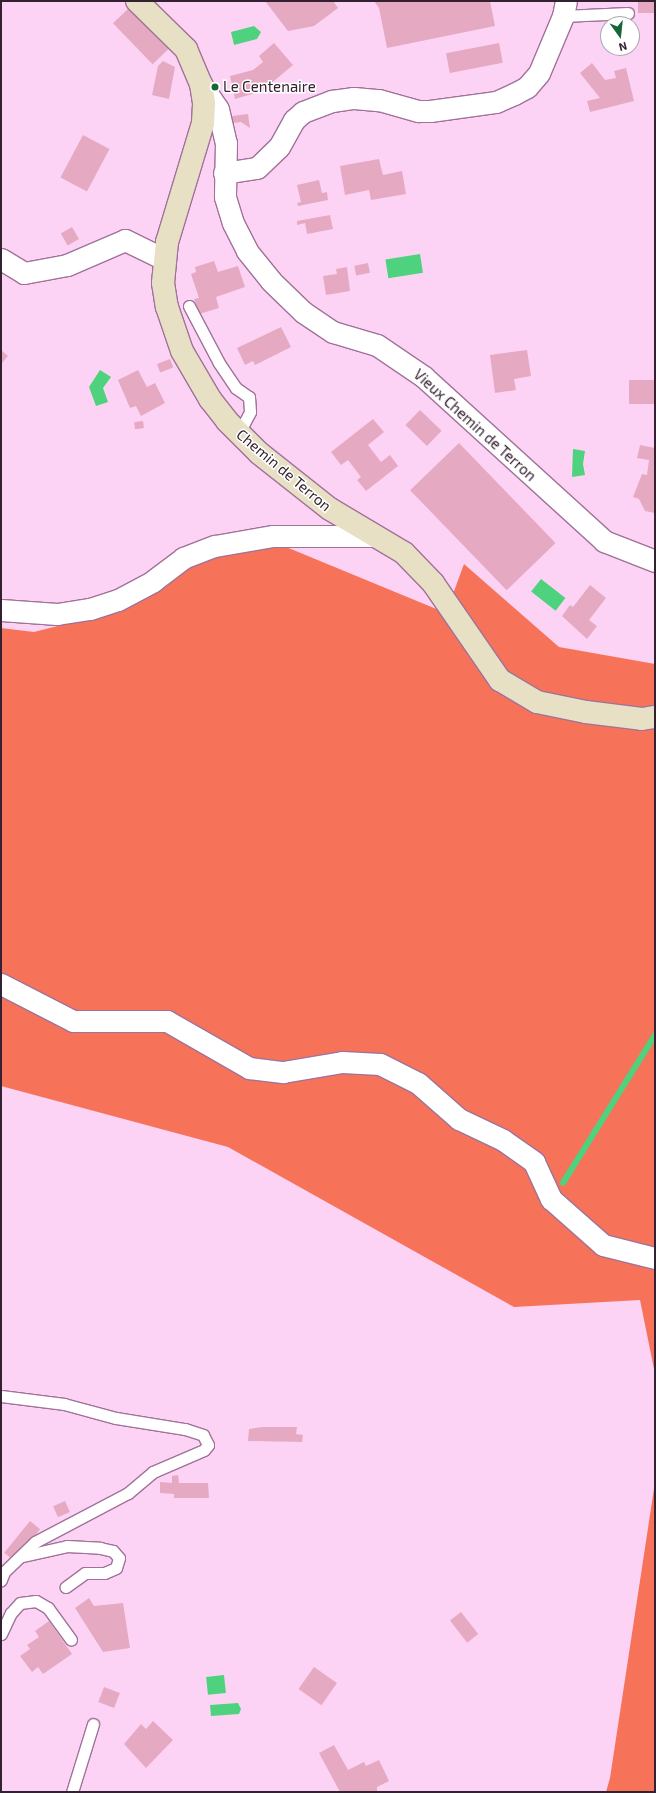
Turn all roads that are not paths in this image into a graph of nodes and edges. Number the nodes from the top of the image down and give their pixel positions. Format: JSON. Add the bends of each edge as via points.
{"nodes":[{"id":1,"x":137,"y":1,"type":"edge"},
{"id":2,"x":564,"y":9,"type":"edge"},
{"id":3,"x":628,"y":13,"type":"dead end"},
{"id":4,"x":201,"y":84,"type":"junction"},
{"id":5,"x":224,"y":173,"type":"junction"},
{"id":6,"x":1,"y":259,"type":"edge"},
{"id":7,"x":164,"y":259,"type":"junction"},
{"id":8,"x":189,"y":306,"type":"dead end"},
{"id":9,"x":239,"y":433,"type":"junction"},
{"id":10,"x":374,"y":536,"type":"junction"},
{"id":11,"x":655,"y":561,"type":"edge"},
{"id":12,"x":1,"y":610,"type":"edge"},
{"id":13,"x":655,"y":717,"type":"edge"},
{"id":14,"x":1,"y":984,"type":"edge"},
{"id":15,"x":655,"y":1258,"type":"edge"},
{"id":16,"x":1,"y":1396,"type":"edge"},
{"id":17,"x":19,"y":1558,"type":"junction"},
{"id":18,"x":1,"y":1580,"type":"edge"},
{"id":19,"x":66,"y":1587,"type":"dead end"},
{"id":20,"x":1,"y":1634,"type":"edge"},
{"id":21,"x":71,"y":1640,"type":"dead end"},
{"id":22,"x":94,"y":1724,"type":"dead end"},
{"id":23,"x":72,"y":1792,"type":"edge"}],
"edges":[{"from":1,"to":4,"type":"street","name":"Chemin de Terron","via":[[186,50]]},
{"from":2,"to":3,"type":"lane"},
{"from":2,"to":5,"type":"street","via":[[539,73],[527,87],[514,94],[496,102],[430,111],[418,111],[379,100],[354,98],[332,101],[303,112],[294,120],[279,147],[257,168]]},
{"from":4,"to":5,"type":"street","name":"Vieux Chemin de Terron","via":[[218,109],[226,143]]},
{"from":4,"to":7,"type":"street","name":"Chemin de Terron","via":[[203,123]]},
{"from":5,"to":11,"type":"street","name":"Vieux Chemin de Terron","via":[[225,197],[233,223],[248,251],[271,281],[303,312],[333,332],[377,345],[417,372],[593,533],[604,541]]},
{"from":6,"to":7,"type":"street","via":[[24,273],[67,265],[126,240]]},
{"from":7,"to":9,"type":"street","name":"Chemin de Terron","via":[[166,307],[182,351],[210,399]]},
{"from":8,"to":9,"type":"lane","via":[[219,363],[236,388],[249,397],[250,412]]},
{"from":9,"to":10,"type":"street","name":"Chemin de Terron","via":[[259,453],[330,509]]},
{"from":10,"to":12,"type":"street","via":[[273,536],[215,546],[183,558],[153,581],[118,600],[90,609],[57,614]]},
{"from":10,"to":13,"type":"street","name":"Chemin de Terron","via":[[404,553],[433,583],[500,680],[537,702],[586,712]]},
{"from":14,"to":15,"type":"street","via":[[73,1021],[167,1021],[249,1068],[283,1072],[342,1062],[380,1064],[418,1084],[460,1119],[503,1140],[534,1162],[551,1199],[603,1245]]},
{"from":16,"to":17,"type":"lane","via":[[64,1404],[116,1418],[185,1429],[203,1435],[208,1445],[204,1450],[153,1472],[128,1493],[36,1542]]},
{"from":17,"to":18,"type":"lane","via":[[4,1572]]},
{"from":17,"to":19,"type":"lane","via":[[67,1546],[113,1551],[118,1558],[116,1568],[104,1573],[85,1573]]},
{"from":20,"to":21,"type":"lane","via":[[11,1613],[20,1603],[36,1601],[48,1608]]},
{"from":22,"to":23,"type":"lane"}]}
